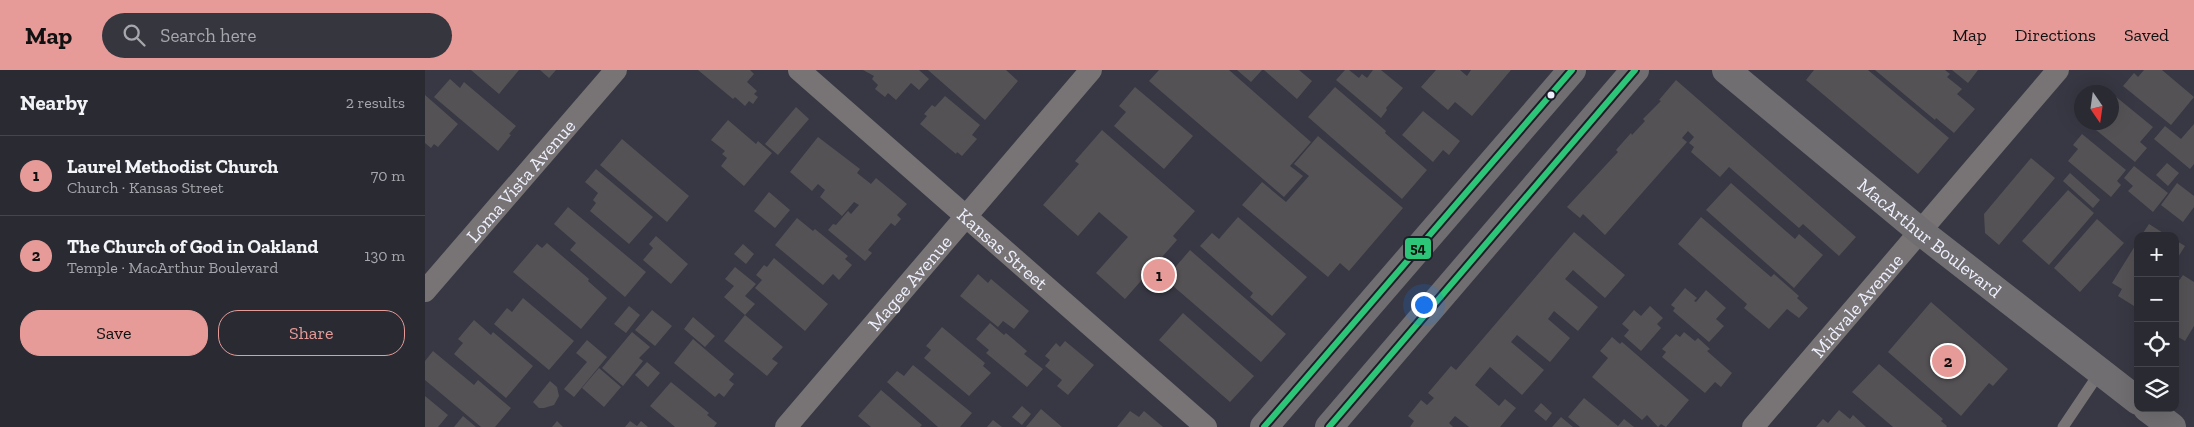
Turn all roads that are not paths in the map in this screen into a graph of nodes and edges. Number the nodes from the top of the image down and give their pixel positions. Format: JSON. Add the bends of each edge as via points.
{"nodes":[{"id":1,"x":616,"y":70,"type":"edge"},
{"id":2,"x":799,"y":70,"type":"edge"},
{"id":3,"x":1091,"y":70,"type":"edge"},
{"id":4,"x":1572,"y":70,"type":"edge"},
{"id":5,"x":1635,"y":70,"type":"edge"},
{"id":6,"x":1726,"y":70,"type":"edge"},
{"id":7,"x":2058,"y":70,"type":"edge"},
{"id":8,"x":967,"y":216,"type":"junction"},
{"id":9,"x":1921,"y":232,"type":"junction"},
{"id":10,"x":425,"y":291,"type":"edge"},
{"id":11,"x":2100,"y":372,"type":"junction"},
{"id":12,"x":2134,"y":398,"type":"edge"},
{"id":13,"x":2152,"y":412,"type":"edge"},
{"id":14,"x":786,"y":427,"type":"edge"},
{"id":15,"x":1207,"y":427,"type":"edge"},
{"id":16,"x":1264,"y":427,"type":"edge"},
{"id":17,"x":1329,"y":427,"type":"edge"},
{"id":18,"x":1753,"y":427,"type":"edge"},
{"id":19,"x":2063,"y":427,"type":"edge"},
{"id":20,"x":2172,"y":427,"type":"edge"}],
"edges":[{"from":1,"to":10,"type":"street","name":"Loma Vista Avenue"},
{"from":2,"to":8,"type":"street","name":"Kansas Street"},
{"from":3,"to":8,"type":"street","name":"Magee Avenue"},
{"from":4,"to":16,"type":"main road"},
{"from":5,"to":17,"type":"main road"},
{"from":6,"to":9,"type":"main road","name":"MacArthur Boulevard"},
{"from":7,"to":9,"type":"street","name":"Midvale Avenue"},
{"from":8,"to":14,"type":"street","name":"Magee Avenue"},
{"from":8,"to":15,"type":"street","name":"Kansas Street"},
{"from":9,"to":11,"type":"main road","name":"MacArthur Boulevard"},
{"from":9,"to":18,"type":"street","name":"Midvale Avenue"},
{"from":11,"to":12,"type":"main road","name":"MacArthur Boulevard"},
{"from":11,"to":19,"type":"lane"},
{"from":13,"to":20,"type":"main road"}]}
